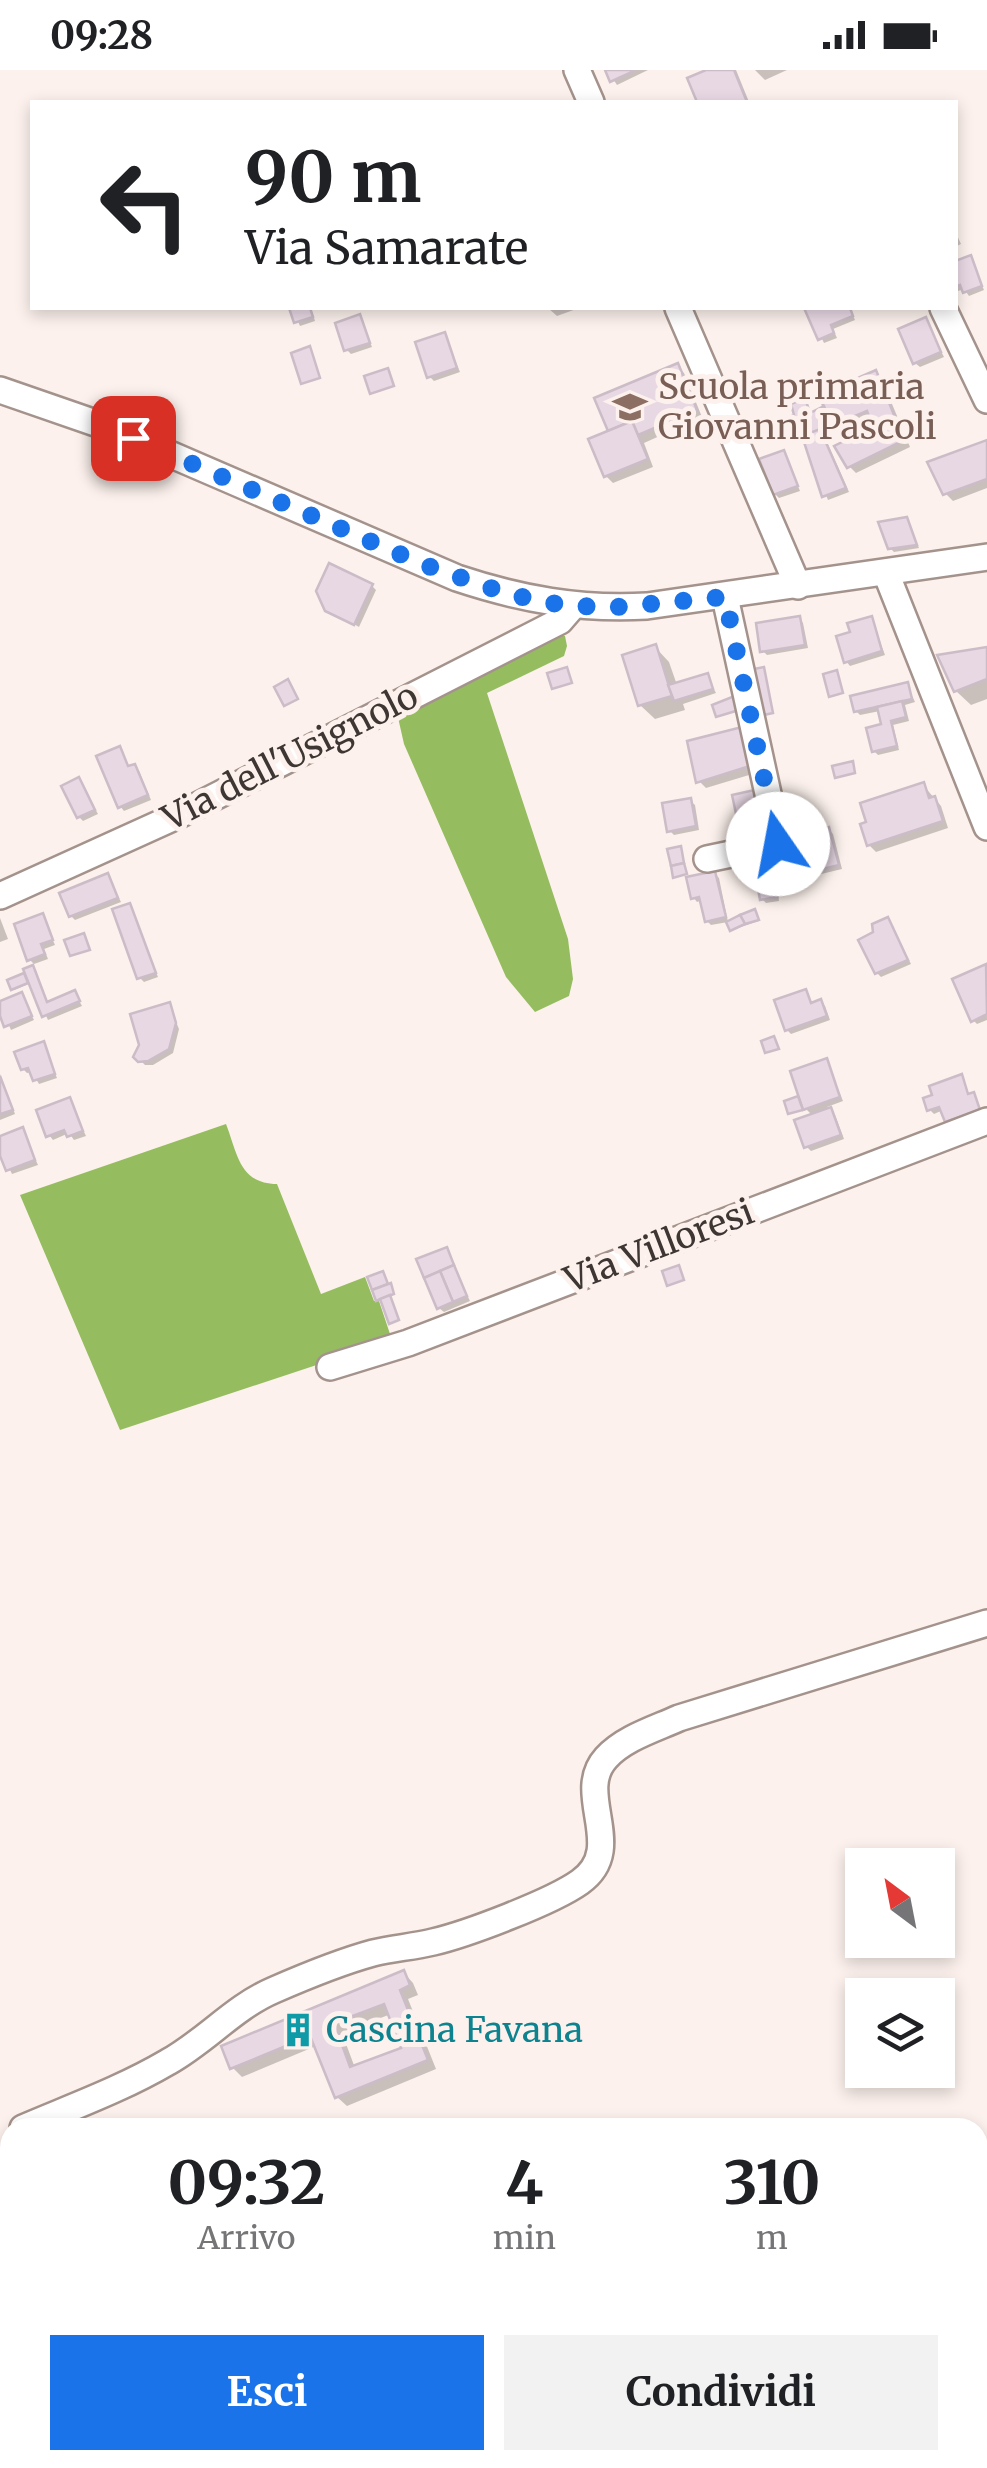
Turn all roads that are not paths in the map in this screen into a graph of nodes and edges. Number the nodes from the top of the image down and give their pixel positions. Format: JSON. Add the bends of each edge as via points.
{"nodes":[{"id":1,"x":577,"y":70,"type":"edge"},
{"id":2,"x":590,"y":100,"type":"edge"},
{"id":3,"x":679,"y":310,"type":"edge"},
{"id":4,"x":944,"y":310,"type":"edge"},
{"id":5,"x":1,"y":390,"type":"edge"},
{"id":6,"x":987,"y":400,"type":"edge"},
{"id":7,"x":987,"y":557,"type":"edge"},
{"id":8,"x":886,"y":573,"type":"junction"},
{"id":9,"x":798,"y":586,"type":"junction"},
{"id":10,"x":725,"y":597,"type":"junction"},
{"id":11,"x":573,"y":606,"type":"junction"},
{"id":12,"x":987,"y":827,"type":"edge"},
{"id":13,"x":707,"y":859,"type":"dead end"},
{"id":14,"x":0,"y":896,"type":"edge"},
{"id":15,"x":987,"y":1121,"type":"edge"},
{"id":16,"x":330,"y":1367,"type":"dead end"},
{"id":17,"x":987,"y":1623,"type":"edge"},
{"id":18,"x":47,"y":2118,"type":"edge"}],
"edges":[{"from":1,"to":2,"type":"street"},
{"from":3,"to":9,"type":"street"},
{"from":4,"to":6,"type":"street"},
{"from":5,"to":11,"type":"street","via":[[106,426],[457,578]]},
{"from":7,"to":8,"type":"street"},
{"from":8,"to":9,"type":"street"},
{"from":8,"to":12,"type":"street"},
{"from":9,"to":10,"type":"street"},
{"from":10,"to":11,"type":"street"},
{"from":10,"to":13,"type":"street","via":[[778,844]]},
{"from":11,"to":14,"type":"street","name":"Via dell'Usignolo","via":[[560,621],[180,814]]},
{"from":15,"to":16,"type":"street","name":"Via Villoresi"},
{"from":17,"to":18,"type":"street","via":[[643,1734],[607,1756],[597,1774],[602,1850],[597,1866],[562,1894],[439,1941],[376,1952],[270,1991],[170,2061]]}]}
